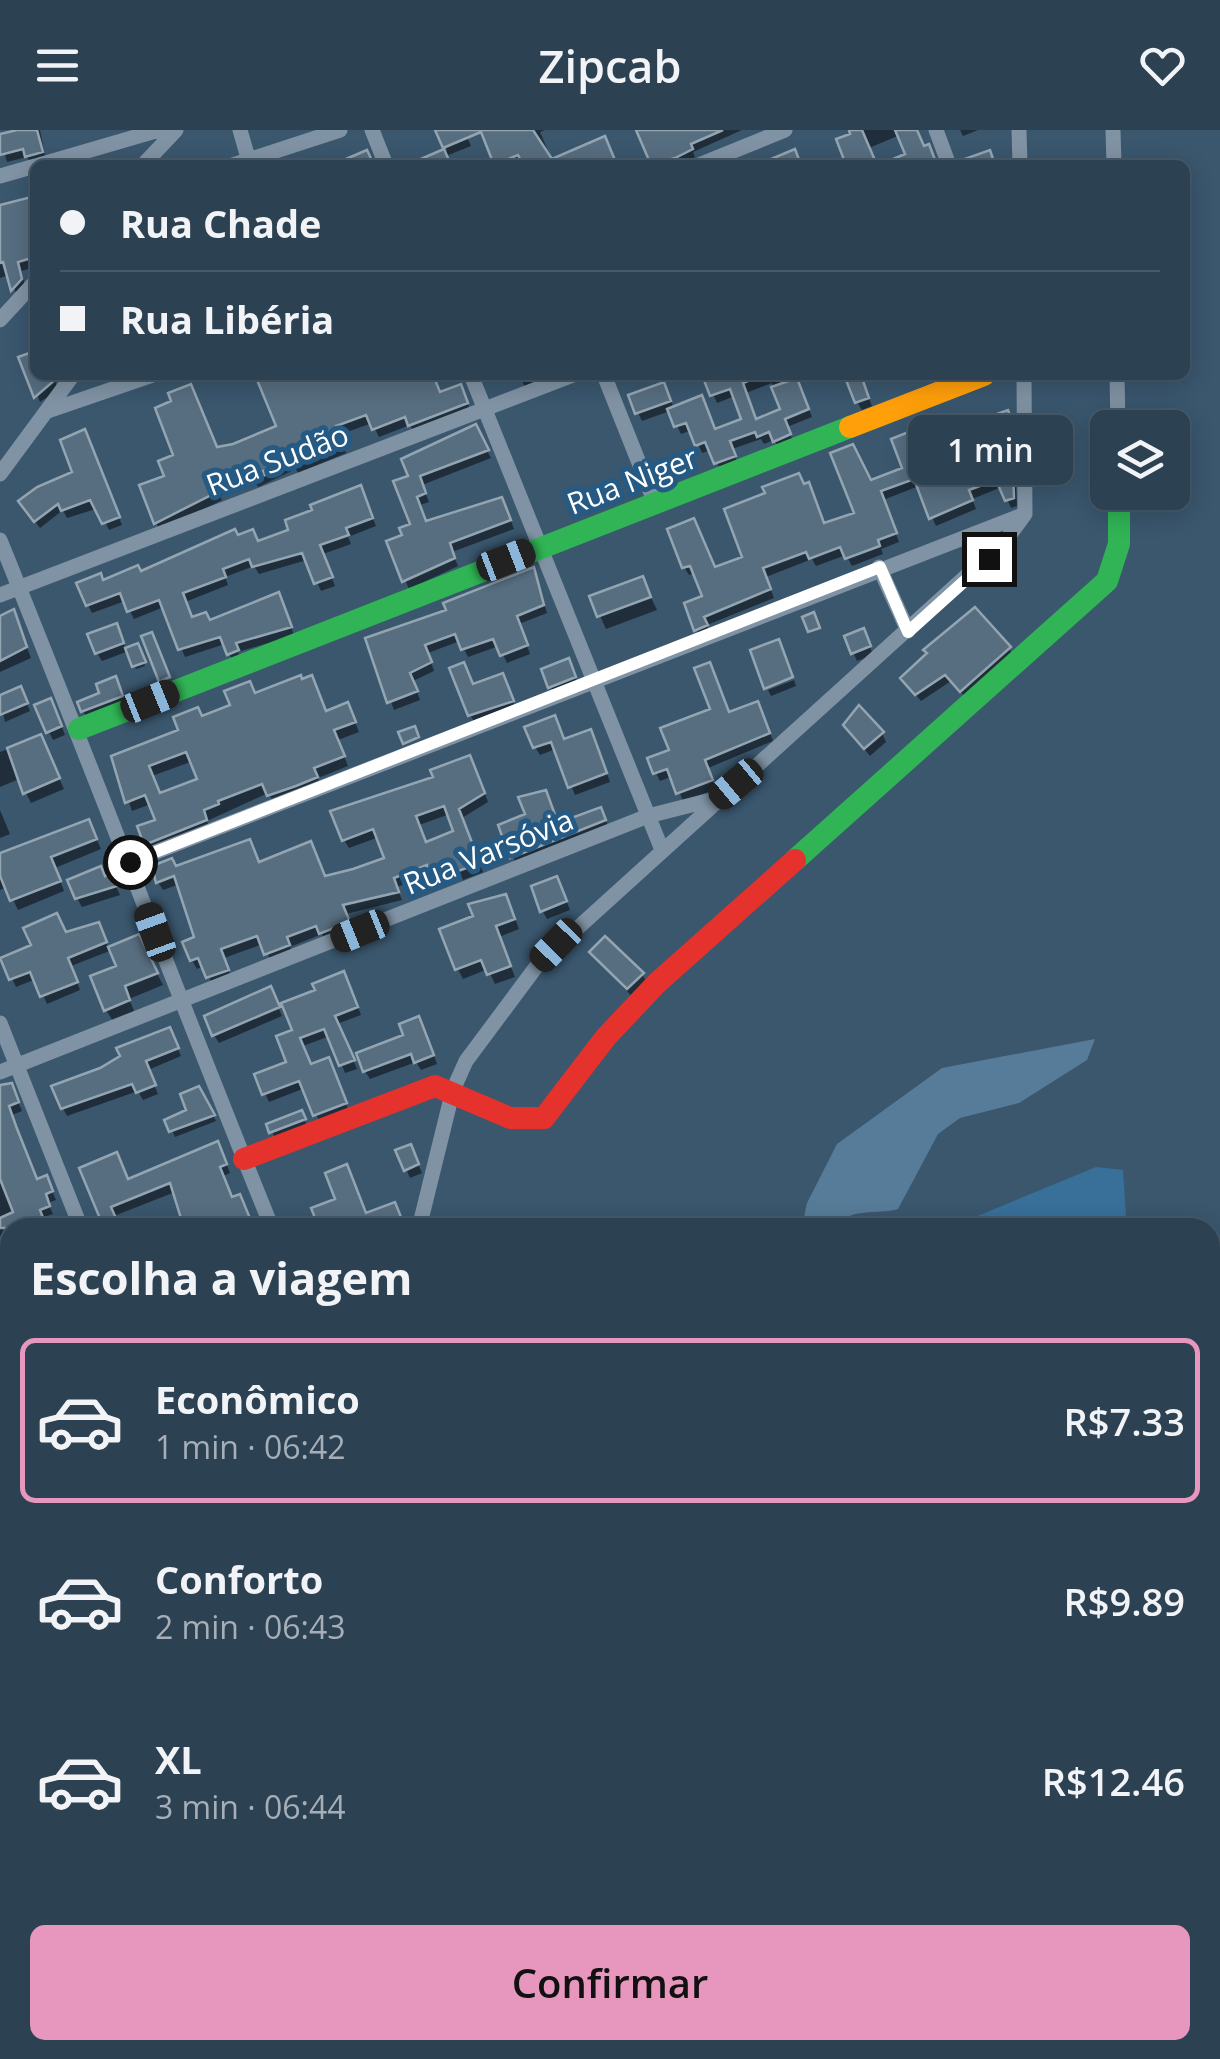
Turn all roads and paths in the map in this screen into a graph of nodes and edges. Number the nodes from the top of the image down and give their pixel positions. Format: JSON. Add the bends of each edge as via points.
{"nodes":[{"id":1,"x":160,"y":130,"type":"edge"},
{"id":2,"x":176,"y":130,"type":"edge"},
{"id":3,"x":240,"y":130,"type":"edge"},
{"id":4,"x":340,"y":130,"type":"edge"},
{"id":5,"x":372,"y":130,"type":"edge"},
{"id":6,"x":784,"y":130,"type":"edge"},
{"id":7,"x":936,"y":130,"type":"edge"},
{"id":8,"x":1019,"y":130,"type":"edge"},
{"id":9,"x":1113,"y":130,"type":"edge"},
{"id":10,"x":58,"y":160,"type":"edge"},
{"id":11,"x":148,"y":160,"type":"edge"},
{"id":12,"x":243,"y":160,"type":"edge"},
{"id":13,"x":249,"y":160,"type":"edge"},
{"id":14,"x":384,"y":160,"type":"edge"},
{"id":15,"x":711,"y":160,"type":"edge"},
{"id":16,"x":947,"y":160,"type":"edge"},
{"id":17,"x":1020,"y":160,"type":"edge"},
{"id":18,"x":1114,"y":160,"type":"edge"},
{"id":19,"x":30,"y":168,"type":"edge"},
{"id":20,"x":0,"y":176,"type":"edge"},
{"id":21,"x":30,"y":287,"type":"edge"},
{"id":22,"x":0,"y":320,"type":"edge"},
{"id":23,"x":69,"y":380,"type":"edge"},
{"id":24,"x":139,"y":380,"type":"edge"},
{"id":25,"x":473,"y":380,"type":"edge"},
{"id":26,"x":560,"y":380,"type":"edge"},
{"id":27,"x":606,"y":380,"type":"edge"},
{"id":28,"x":971,"y":380,"type":"edge"},
{"id":29,"x":1024,"y":380,"type":"edge"},
{"id":30,"x":1117,"y":380,"type":"edge"},
{"id":31,"x":484,"y":408,"type":"junction"},
{"id":32,"x":1118,"y":410,"type":"edge"},
{"id":33,"x":46,"y":412,"type":"junction"},
{"id":34,"x":0,"y":474,"type":"edge"},
{"id":35,"x":656,"y":503,"type":"junction"},
{"id":36,"x":1119,"y":510,"type":"edge"},
{"id":37,"x":1025,"y":514,"type":"junction"},
{"id":38,"x":0,"y":540,"type":"edge"},
{"id":39,"x":542,"y":546,"type":"junction"},
{"id":40,"x":880,"y":567,"type":"junction"},
{"id":41,"x":19,"y":587,"type":"junction"},
{"id":42,"x":0,"y":595,"type":"edge"},
{"id":43,"x":908,"y":632,"type":"junction"},
{"id":44,"x":595,"y":680,"type":"junction"},
{"id":45,"x":79,"y":729,"type":"junction"},
{"id":46,"x":719,"y":798,"type":"junction"},
{"id":47,"x":648,"y":816,"type":"junction"},
{"id":48,"x":662,"y":850,"type":"junction"},
{"id":49,"x":130,"y":862,"type":"junction"},
{"id":50,"x":180,"y":1002,"type":"junction"},
{"id":51,"x":0,"y":1023,"type":"edge"},
{"id":52,"x":17,"y":1066,"type":"junction"},
{"id":53,"x":0,"y":1072,"type":"edge"},
{"id":54,"x":444,"y":1088,"type":"junction"},
{"id":55,"x":244,"y":1159,"type":"junction"},
{"id":56,"x":77,"y":1218,"type":"edge"},
{"id":57,"x":268,"y":1218,"type":"edge"},
{"id":58,"x":421,"y":1218,"type":"edge"}],
"edges":[{"from":1,"to":10,"type":"street"},
{"from":2,"to":11,"type":"street"},
{"from":3,"to":12,"type":"street"},
{"from":4,"to":13,"type":"street"},
{"from":5,"to":14,"type":"street"},
{"from":6,"to":15,"type":"street"},
{"from":7,"to":16,"type":"street"},
{"from":8,"to":17,"type":"street"},
{"from":9,"to":18,"type":"street"},
{"from":19,"to":20,"type":"street"},
{"from":21,"to":22,"type":"street"},
{"from":23,"to":33,"type":"street"},
{"from":24,"to":33,"type":"street"},
{"from":25,"to":31,"type":"street"},
{"from":26,"to":31,"type":"street","name":"Rua Sudão"},
{"from":27,"to":35,"type":"street"},
{"from":28,"to":35,"type":"street","name":"Rua Niger"},
{"from":29,"to":37,"type":"street"},
{"from":30,"to":32,"type":"street"},
{"from":31,"to":39,"type":"street"},
{"from":31,"to":41,"type":"street","name":"Rua Sudão"},
{"from":33,"to":34,"type":"street"},
{"from":35,"to":39,"type":"street","name":"Rua Niger"},
{"from":36,"to":54,"type":"street","via":[[1119,544],[1107,581],[657,983],[606,1037],[552,1112],[532,1120],[510,1118]]},
{"from":37,"to":40,"type":"street"},
{"from":37,"to":43,"type":"street","via":[[989,559]]},
{"from":38,"to":41,"type":"street"},
{"from":39,"to":44,"type":"street"},
{"from":39,"to":45,"type":"street","name":"Rua Niger"},
{"from":40,"to":43,"type":"street"},
{"from":40,"to":44,"type":"street"},
{"from":41,"to":42,"type":"street","name":"Rua Sudão"},
{"from":41,"to":45,"type":"street"},
{"from":43,"to":46,"type":"street"},
{"from":44,"to":47,"type":"street"},
{"from":44,"to":49,"type":"street"},
{"from":45,"to":49,"type":"street"},
{"from":46,"to":47,"type":"street","name":"Rua Varsóvia"},
{"from":46,"to":48,"type":"street"},
{"from":47,"to":48,"type":"street"},
{"from":47,"to":50,"type":"street","name":"Rua Varsóvia"},
{"from":48,"to":54,"type":"street","via":[[538,963]]},
{"from":49,"to":50,"type":"street"},
{"from":50,"to":52,"type":"street","name":"Rua Varsóvia"},
{"from":50,"to":55,"type":"street"},
{"from":51,"to":52,"type":"street"},
{"from":52,"to":53,"type":"street","name":"Rua Varsóvia"},
{"from":52,"to":56,"type":"street"},
{"from":54,"to":55,"type":"street"},
{"from":54,"to":58,"type":"street"},
{"from":55,"to":57,"type":"street"}]}
